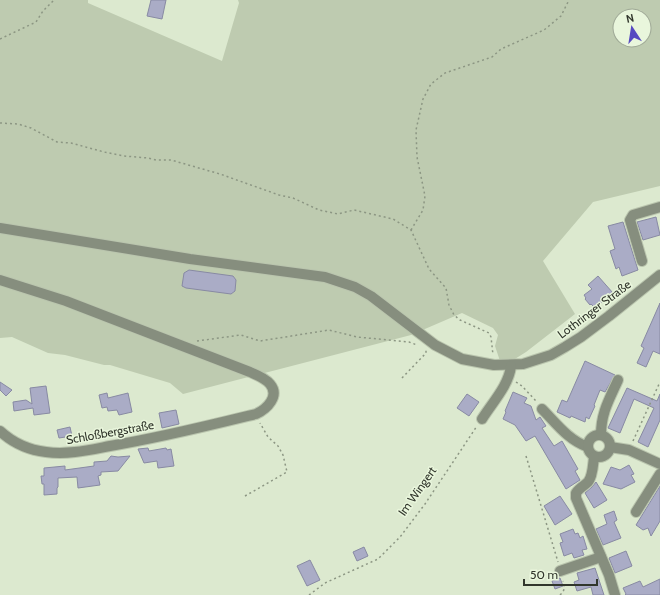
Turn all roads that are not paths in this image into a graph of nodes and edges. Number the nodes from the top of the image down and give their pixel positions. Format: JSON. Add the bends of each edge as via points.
{"nodes":[{"id":1,"x":660,"y":207,"type":"edge"},
{"id":2,"x":0,"y":228,"type":"edge"},
{"id":3,"x":642,"y":261,"type":"dead end"},
{"id":4,"x":660,"y":275,"type":"edge"},
{"id":5,"x":0,"y":280,"type":"edge"},
{"id":6,"x":511,"y":366,"type":"junction"},
{"id":7,"x":618,"y":380,"type":"dead end"},
{"id":8,"x":542,"y":409,"type":"road end"},
{"id":9,"x":482,"y":419,"type":"road end"},
{"id":10,"x":0,"y":431,"type":"edge"},
{"id":11,"x":601,"y":435,"type":"junction"},
{"id":12,"x":588,"y":447,"type":"junction"},
{"id":13,"x":610,"y":447,"type":"junction"},
{"id":14,"x":594,"y":457,"type":"junction"},
{"id":15,"x":660,"y":464,"type":"edge"},
{"id":16,"x":660,"y":474,"type":"edge"},
{"id":17,"x":636,"y":512,"type":"dead end"},
{"id":18,"x":601,"y":557,"type":"junction"},
{"id":19,"x":560,"y":571,"type":"road end"},
{"id":20,"x":615,"y":595,"type":"edge"}],
"edges":[{"from":1,"to":3,"type":"street","via":[[631,217]]},
{"from":2,"to":6,"type":"street","name":"Lothringer Straße","via":[[190,259],[325,277],[355,287],[371,296],[435,345],[462,359]]},
{"from":4,"to":6,"type":"street","name":"Lothringer Straße","via":[[604,320],[565,347],[539,360]]},
{"from":5,"to":10,"type":"street","name":"Schloßbergstraße","via":[[66,301],[250,372],[263,378],[273,391],[269,405],[259,412],[133,442],[62,453],[22,446]]},
{"from":6,"to":9,"type":"street","via":[[508,377]]},
{"from":7,"to":11,"type":"street","via":[[604,410]]},
{"from":8,"to":12,"type":"street","via":[[570,439]]},
{"from":11,"to":12,"type":"street","via":[[591,438]]},
{"from":11,"to":13,"type":"street","via":[[606,437]]},
{"from":12,"to":14,"type":"street","via":[[588,451]]},
{"from":13,"to":14,"type":"street","via":[[605,456]]},
{"from":13,"to":15,"type":"street","via":[[629,450]]},
{"from":14,"to":18,"type":"street","via":[[591,476],[576,493],[576,498]]},
{"from":16,"to":17,"type":"street"},
{"from":18,"to":19,"type":"street"},
{"from":18,"to":20,"type":"street"}]}
